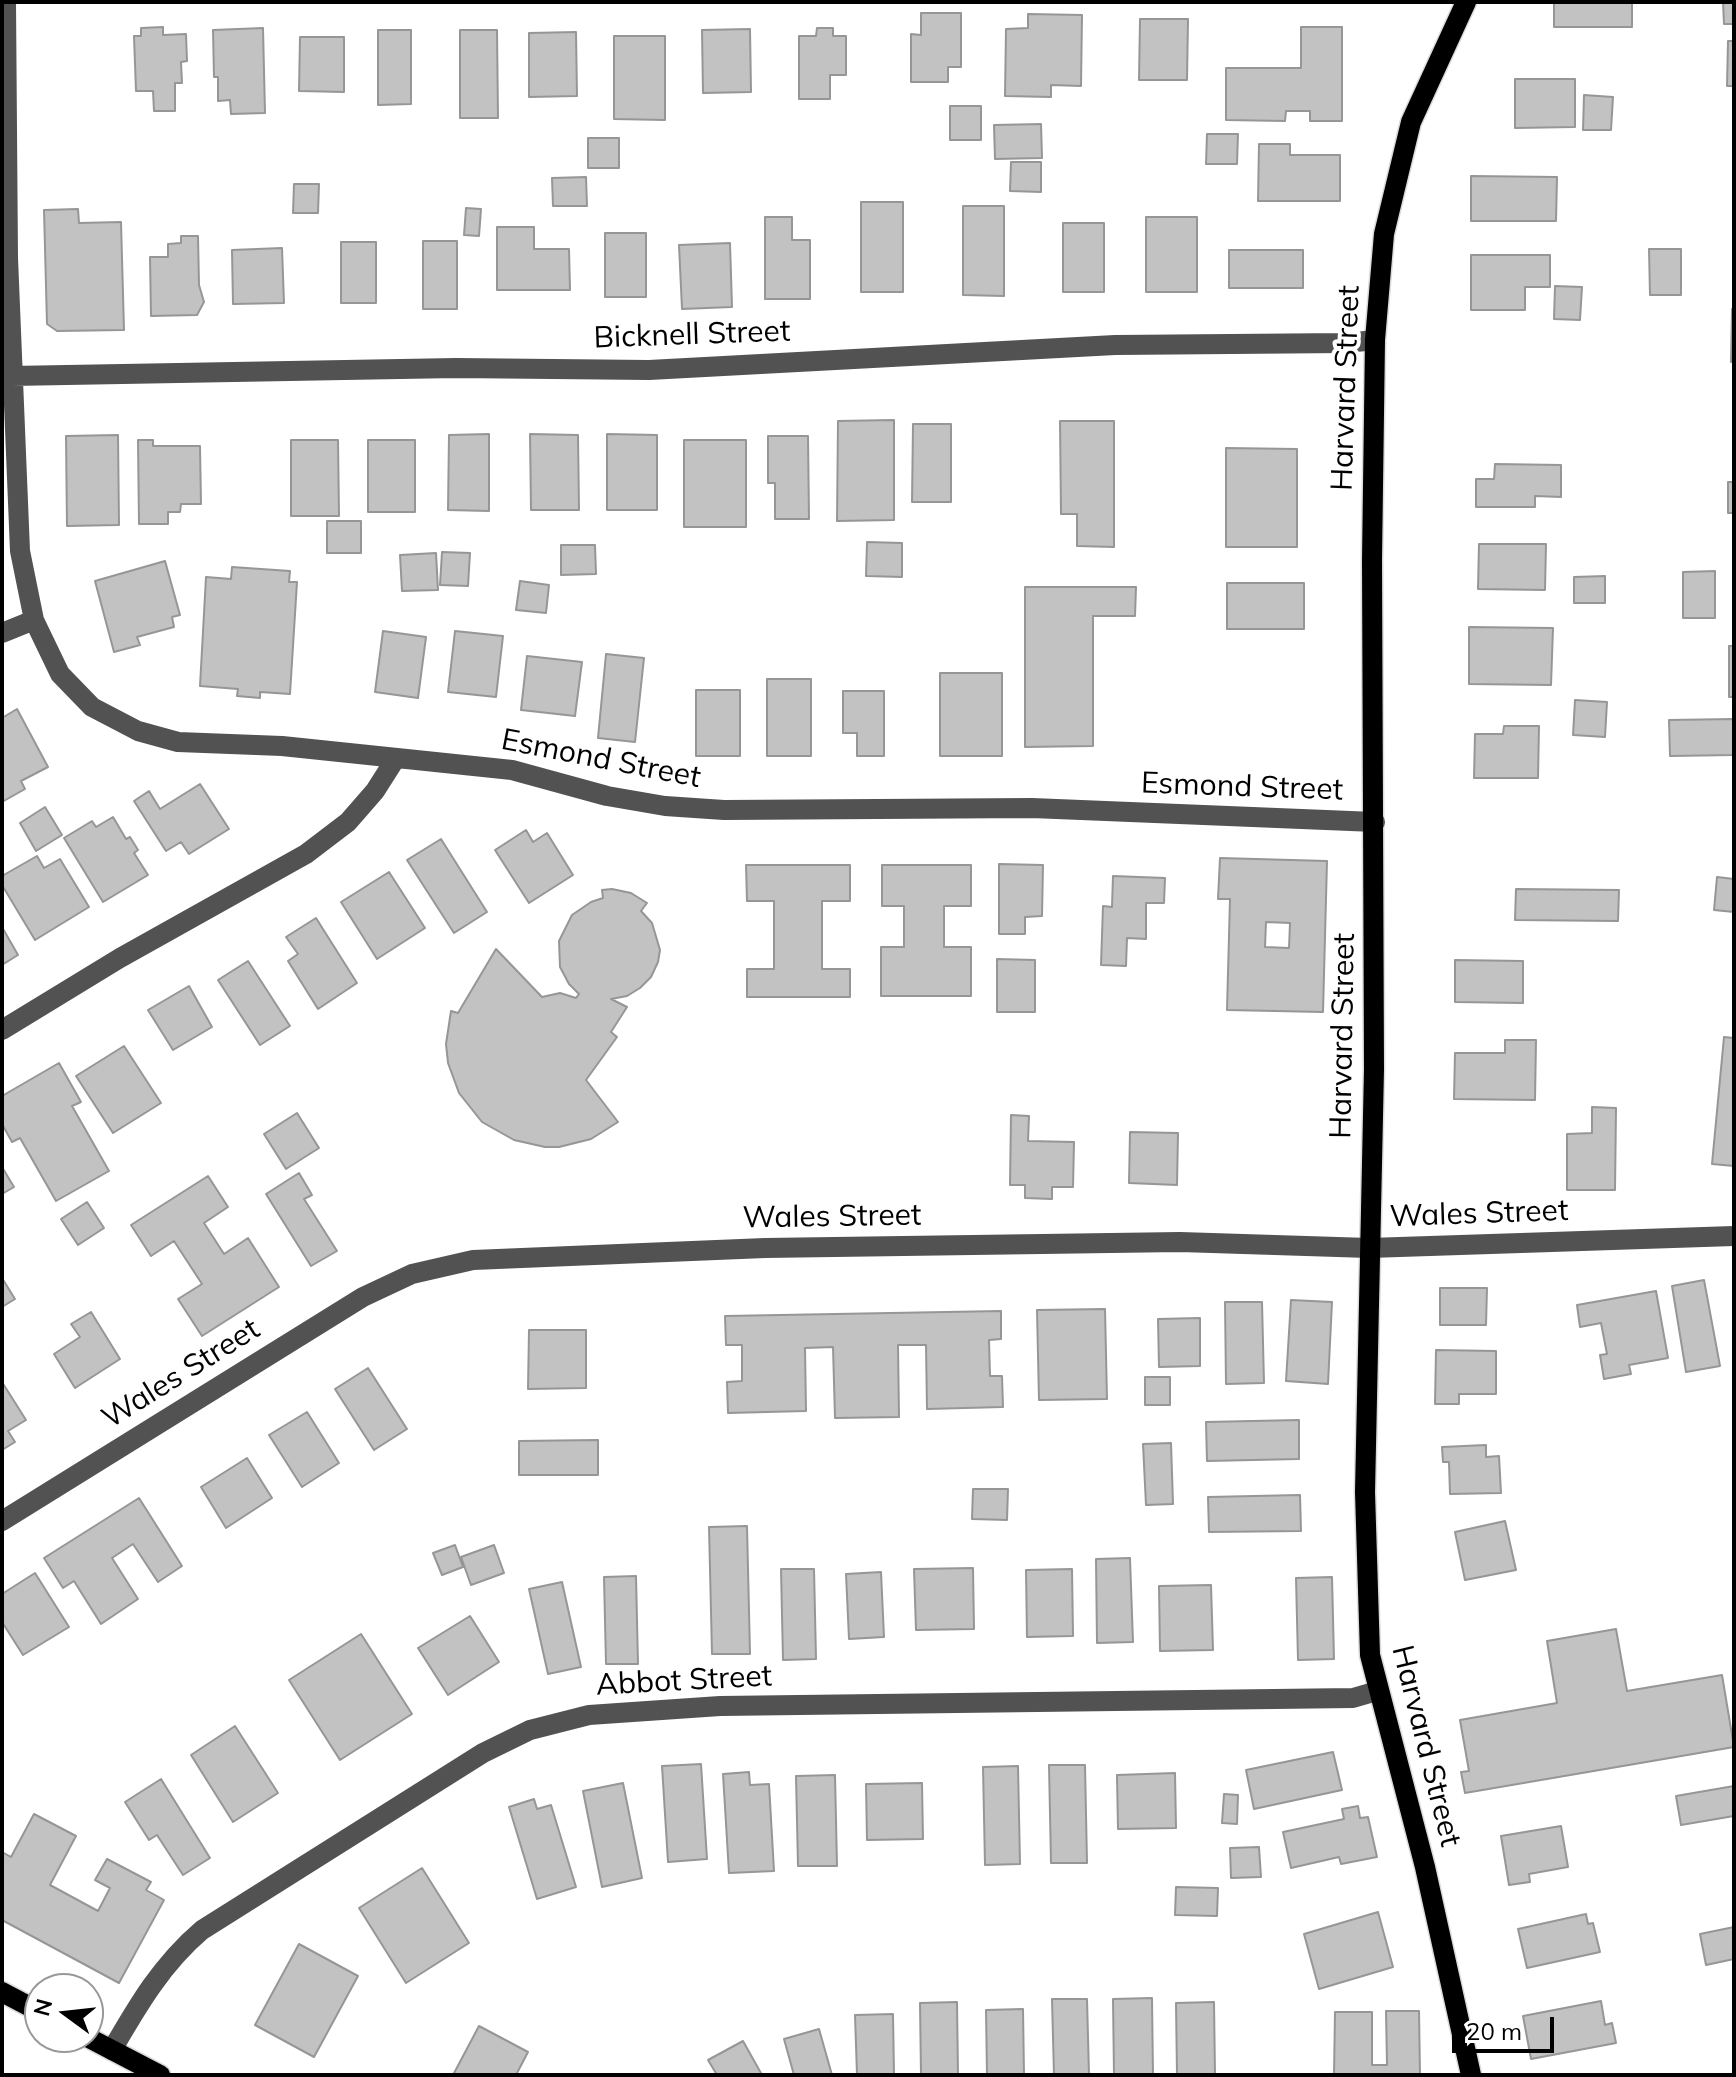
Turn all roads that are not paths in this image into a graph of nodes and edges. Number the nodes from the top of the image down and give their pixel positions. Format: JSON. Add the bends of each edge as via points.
{"nodes":[{"id":1,"x":6,"y":2,"type":"edge"},
{"id":2,"x":1466,"y":2,"type":"edge"},
{"id":3,"x":5,"y":258,"type":"edge"},
{"id":4,"x":1375,"y":340,"type":"junction"},
{"id":5,"x":11,"y":376,"type":"junction"},
{"id":6,"x":34,"y":620,"type":"junction"},
{"id":7,"x":2,"y":633,"type":"edge"},
{"id":8,"x":396,"y":758,"type":"junction"},
{"id":9,"x":1375,"y":822,"type":"junction"},
{"id":10,"x":2,"y":1030,"type":"edge"},
{"id":11,"x":1734,"y":1236,"type":"edge"},
{"id":12,"x":1369,"y":1248,"type":"junction"},
{"id":13,"x":2,"y":1521,"type":"edge"},
{"id":14,"x":1377,"y":1691,"type":"junction"},
{"id":15,"x":2,"y":1992,"type":"edge"},
{"id":16,"x":24,"y":2004,"type":"edge"},
{"id":17,"x":104,"y":2046,"type":"edge"},
{"id":18,"x":112,"y":2050,"type":"junction"},
{"id":19,"x":160,"y":2075,"type":"edge"},
{"id":20,"x":1471,"y":2075,"type":"edge"}],
"edges":[{"from":1,"to":3,"type":"street","name":"Esmond Street"},
{"from":2,"to":4,"type":"main road","name":"Harvard Street","via":[[1411,122],[1384,234]]},
{"from":3,"to":5,"type":"street","name":"Esmond Street"},
{"from":4,"to":5,"type":"street","name":"Bicknell Street","via":[[1115,345],[649,370]]},
{"from":4,"to":9,"type":"main road","name":"Harvard Street"},
{"from":5,"to":6,"type":"street","name":"Esmond Street","via":[[20,551]]},
{"from":6,"to":7,"type":"street"},
{"from":6,"to":8,"type":"street","name":"Esmond Street","via":[[60,674],[92,707],[138,731],[178,742]]},
{"from":8,"to":9,"type":"street","name":"Esmond Street","via":[[512,770],[607,796],[709,809],[1032,808]]},
{"from":8,"to":10,"type":"street","via":[[348,822],[306,854]]},
{"from":9,"to":12,"type":"main road","name":"Harvard Street"},
{"from":11,"to":12,"type":"street","name":"Wales Street"},
{"from":12,"to":13,"type":"street","name":"Wales Street","via":[[1180,1242],[765,1248],[473,1260],[412,1274],[363,1297]]},
{"from":12,"to":14,"type":"main road","name":"Harvard Street","via":[[1365,1492],[1370,1655]]},
{"from":14,"to":18,"type":"street","name":"Abbot Street","via":[[1353,1698],[720,1706],[589,1715],[530,1730],[450,1772],[202,1930],[150,1986]]},
{"from":14,"to":20,"type":"main road","name":"Harvard Street","via":[[1425,1867]]},
{"from":15,"to":16,"type":"main road"},
{"from":17,"to":18,"type":"main road"},
{"from":18,"to":19,"type":"main road"}]}
